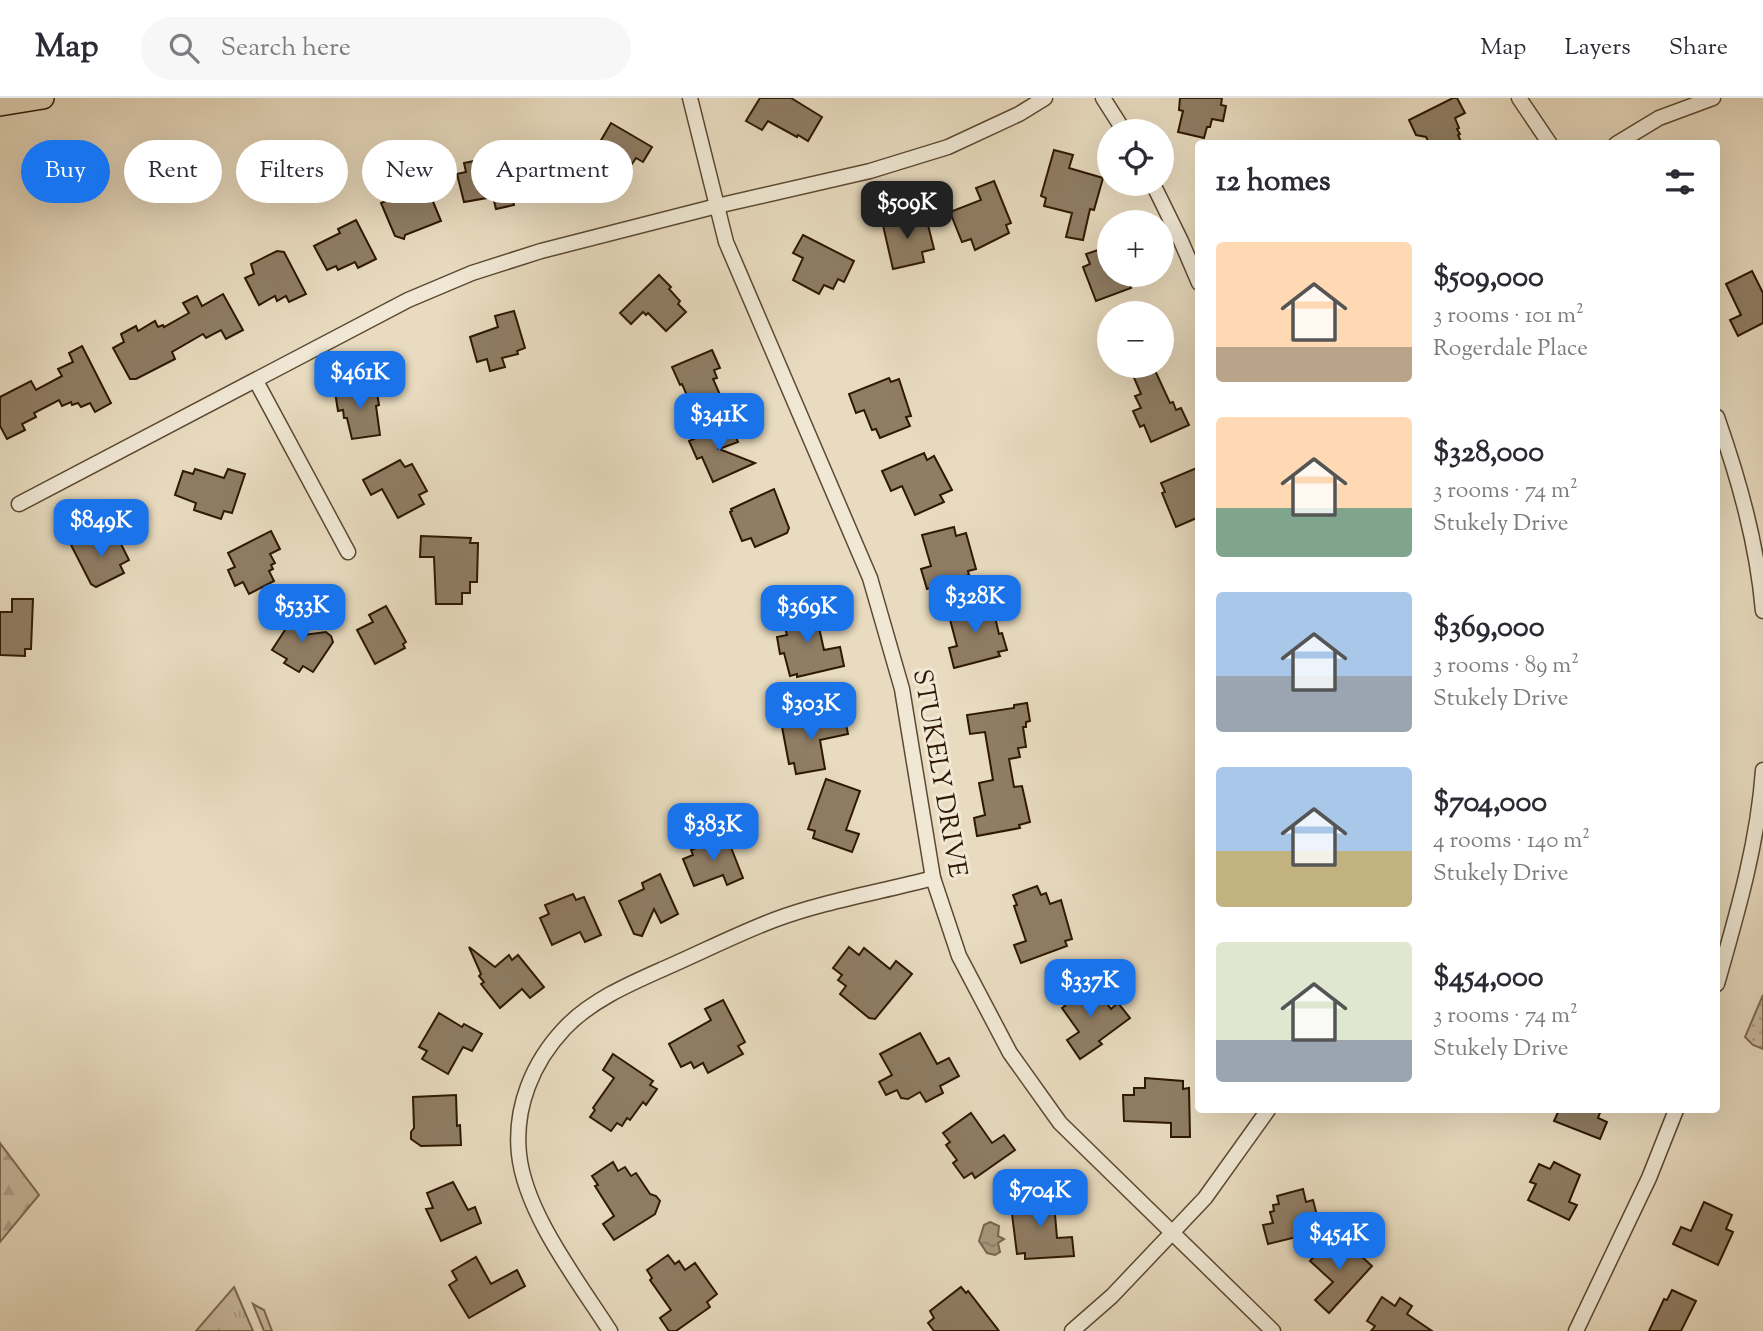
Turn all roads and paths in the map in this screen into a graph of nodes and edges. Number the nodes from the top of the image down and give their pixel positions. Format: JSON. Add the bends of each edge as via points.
{"nodes":[{"id":1,"x":43,"y":98,"type":"edge"},
{"id":2,"x":690,"y":98,"type":"edge"},
{"id":3,"x":1045,"y":98,"type":"edge"},
{"id":4,"x":1103,"y":98,"type":"edge"},
{"id":5,"x":1519,"y":98,"type":"edge"},
{"id":6,"x":1713,"y":98,"type":"edge"},
{"id":7,"x":0,"y":105,"type":"edge"},
{"id":8,"x":1116,"y":119,"type":"edge"},
{"id":9,"x":1547,"y":140,"type":"edge"},
{"id":10,"x":1623,"y":140,"type":"edge"},
{"id":11,"x":1159,"y":196,"type":"edge"},
{"id":12,"x":717,"y":206,"type":"junction"},
{"id":13,"x":1195,"y":274,"type":"edge"},
{"id":14,"x":256,"y":382,"type":"junction"},
{"id":15,"x":1720,"y":425,"type":"edge"},
{"id":16,"x":19,"y":504,"type":"dead end"},
{"id":17,"x":348,"y":552,"type":"dead end"},
{"id":18,"x":1763,"y":611,"type":"edge"},
{"id":19,"x":1763,"y":770,"type":"edge"},
{"id":20,"x":1762,"y":808,"type":"edge"},
{"id":21,"x":933,"y":878,"type":"junction"},
{"id":22,"x":1720,"y":973,"type":"edge"},
{"id":23,"x":1266,"y":1113,"type":"edge"},
{"id":24,"x":1674,"y":1113,"type":"edge"},
{"id":25,"x":1172,"y":1233,"type":"junction"},
{"id":26,"x":610,"y":1331,"type":"edge"},
{"id":27,"x":1072,"y":1331,"type":"edge"},
{"id":28,"x":1273,"y":1331,"type":"edge"},
{"id":29,"x":1576,"y":1331,"type":"edge"}],
"edges":[{"from":1,"to":7,"type":"main road"},
{"from":2,"to":12,"type":"street","name":"STUKELY DRIVE"},
{"from":3,"to":12,"type":"street","via":[[948,148]]},
{"from":4,"to":8,"type":"street"},
{"from":5,"to":9,"type":"street"},
{"from":6,"to":10,"type":"street","via":[[1659,118]]},
{"from":11,"to":13,"type":"street"},
{"from":12,"to":14,"type":"street","via":[[472,273],[408,300]]},
{"from":12,"to":21,"type":"street","name":"STUKELY DRIVE","via":[[726,242],[883,617],[906,708]]},
{"from":14,"to":16,"type":"street"},
{"from":14,"to":17,"type":"street"},
{"from":15,"to":18,"type":"street","via":[[1750,524]]},
{"from":19,"to":20,"type":"street"},
{"from":20,"to":22,"type":"street"},
{"from":21,"to":25,"type":"street","name":"STUKELY DRIVE","via":[[959,956],[1010,1053],[1060,1123]]},
{"from":21,"to":26,"type":"street","via":[[776,919],[645,977],[598,1001],[565,1027],[542,1056],[526,1092],[519,1129],[526,1188],[535,1212]]},
{"from":23,"to":25,"type":"street","via":[[1221,1178]]},
{"from":24,"to":29,"type":"street","via":[[1649,1178]]},
{"from":25,"to":27,"type":"street"},
{"from":25,"to":28,"type":"street","name":"STUKELY DRIVE"}]}
